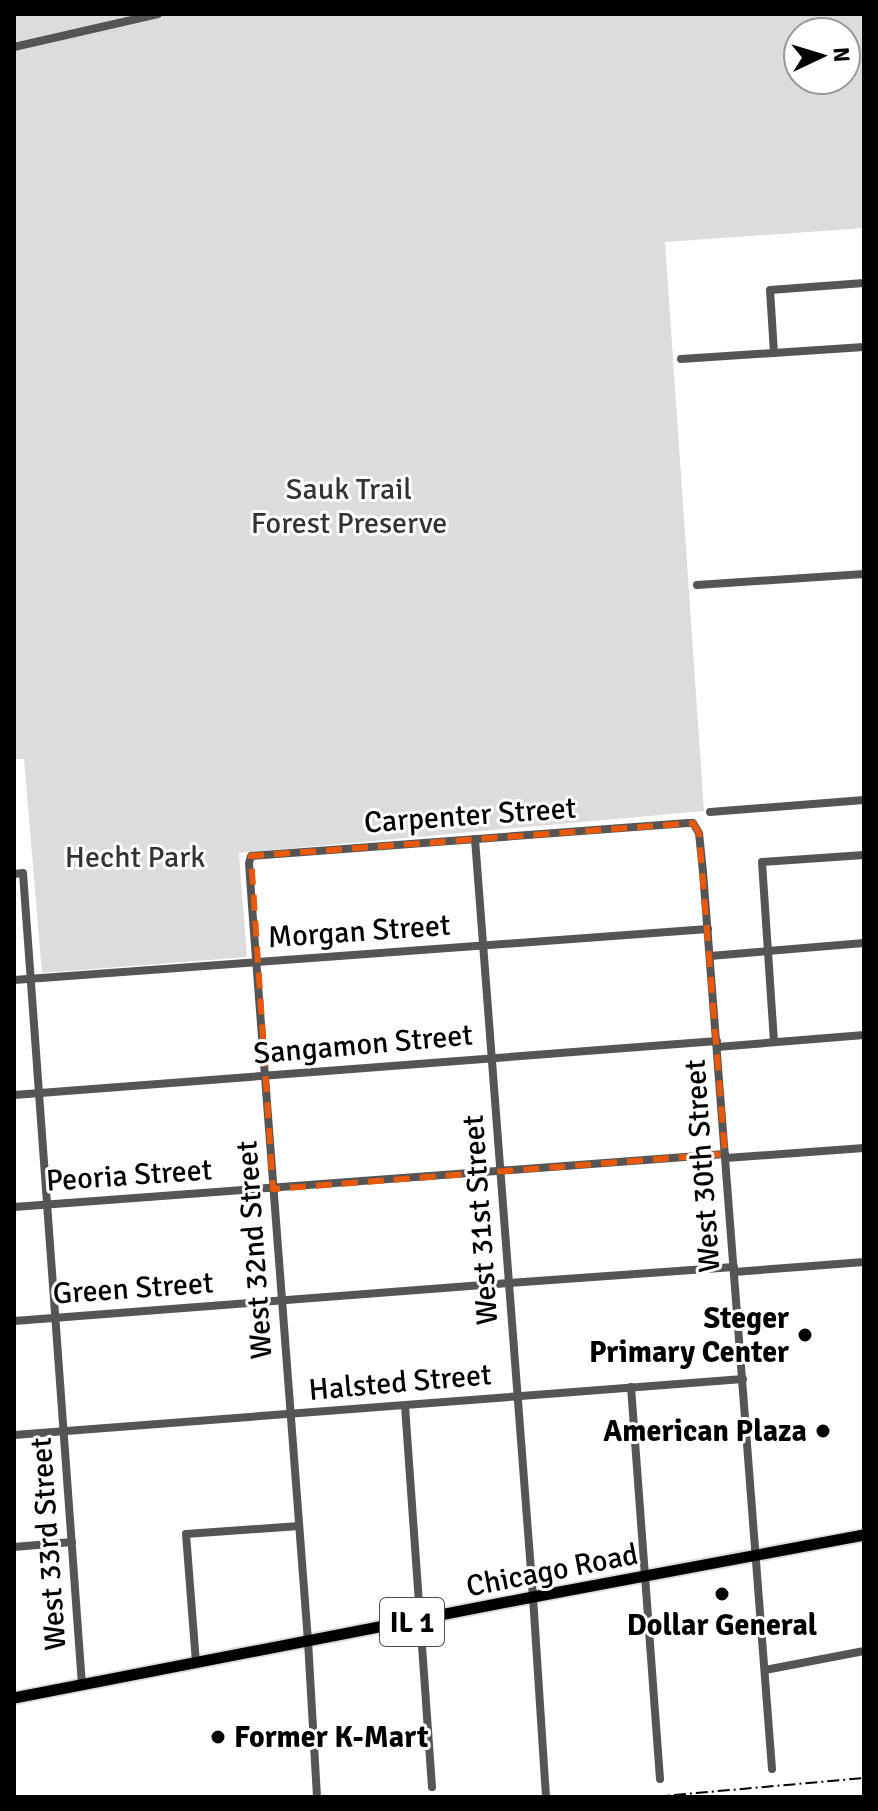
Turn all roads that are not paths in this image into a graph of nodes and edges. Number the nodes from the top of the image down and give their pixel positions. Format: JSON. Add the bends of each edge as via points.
{"nodes":[{"id":1,"x":158,"y":14,"type":"edge"},
{"id":2,"x":14,"y":47,"type":"edge"},
{"id":3,"x":864,"y":283,"type":"edge"},
{"id":4,"x":864,"y":347,"type":"edge"},
{"id":5,"x":774,"y":353,"type":"junction"},
{"id":6,"x":681,"y":359,"type":"dead end"},
{"id":7,"x":864,"y":574,"type":"edge"},
{"id":8,"x":697,"y":585,"type":"dead end"},
{"id":9,"x":864,"y":800,"type":"edge"},
{"id":10,"x":710,"y":812,"type":"dead end"},
{"id":11,"x":693,"y":823,"type":"joint"},
{"id":12,"x":475,"y":839,"type":"junction"},
{"id":13,"x":864,"y":855,"type":"edge"},
{"id":14,"x":251,"y":856,"type":"joint"},
{"id":15,"x":18,"y":873,"type":"edge"},
{"id":16,"x":708,"y":929,"type":"junction"},
{"id":17,"x":864,"y":943,"type":"edge"},
{"id":18,"x":483,"y":946,"type":"junction"},
{"id":19,"x":768,"y":951,"type":"junction"},
{"id":20,"x":710,"y":956,"type":"junction"},
{"id":21,"x":256,"y":963,"type":"junction"},
{"id":22,"x":30,"y":979,"type":"junction"},
{"id":23,"x":14,"y":980,"type":"edge"},
{"id":24,"x":864,"y":1035,"type":"edge"},
{"id":25,"x":774,"y":1042,"type":"junction"},
{"id":26,"x":717,"y":1044,"type":"junction"},
{"id":27,"x":491,"y":1058,"type":"junction"},
{"id":28,"x":265,"y":1077,"type":"junction"},
{"id":29,"x":39,"y":1093,"type":"junction"},
{"id":30,"x":14,"y":1095,"type":"edge"},
{"id":31,"x":864,"y":1148,"type":"edge"},
{"id":32,"x":726,"y":1156,"type":"junction"},
{"id":33,"x":500,"y":1170,"type":"junction"},
{"id":34,"x":273,"y":1189,"type":"junction"},
{"id":35,"x":48,"y":1205,"type":"junction"},
{"id":36,"x":14,"y":1207,"type":"edge"},
{"id":37,"x":864,"y":1262,"type":"edge"},
{"id":38,"x":734,"y":1270,"type":"junction"},
{"id":39,"x":509,"y":1283,"type":"junction"},
{"id":40,"x":282,"y":1301,"type":"junction"},
{"id":41,"x":56,"y":1318,"type":"junction"},
{"id":42,"x":14,"y":1321,"type":"edge"},
{"id":43,"x":743,"y":1379,"type":"junction"},
{"id":44,"x":631,"y":1387,"type":"junction"},
{"id":45,"x":517,"y":1396,"type":"junction"},
{"id":46,"x":405,"y":1406,"type":"junction"},
{"id":47,"x":291,"y":1415,"type":"junction"},
{"id":48,"x":64,"y":1432,"type":"junction"},
{"id":49,"x":14,"y":1435,"type":"edge"},
{"id":50,"x":299,"y":1526,"type":"junction"},
{"id":51,"x":864,"y":1535,"type":"edge"},
{"id":52,"x":72,"y":1542,"type":"junction"},
{"id":53,"x":14,"y":1547,"type":"edge"},
{"id":54,"x":757,"y":1556,"type":"junction"},
{"id":55,"x":645,"y":1576,"type":"junction"},
{"id":56,"x":533,"y":1597,"type":"junction"},
{"id":57,"x":419,"y":1620,"type":"junction"},
{"id":58,"x":308,"y":1641,"type":"junction"},
{"id":59,"x":864,"y":1651,"type":"edge"},
{"id":60,"x":196,"y":1663,"type":"junction"},
{"id":61,"x":765,"y":1670,"type":"junction"},
{"id":62,"x":82,"y":1685,"type":"junction"},
{"id":63,"x":14,"y":1698,"type":"edge"},
{"id":64,"x":772,"y":1769,"type":"dead end"},
{"id":65,"x":660,"y":1779,"type":"dead end"},
{"id":66,"x":432,"y":1787,"type":"dead end"},
{"id":67,"x":317,"y":1797,"type":"edge"},
{"id":68,"x":546,"y":1797,"type":"edge"}],
"edges":[{"from":1,"to":2,"type":"street"},
{"from":3,"to":5,"type":"street","via":[[770,290]]},
{"from":4,"to":5,"type":"street"},
{"from":5,"to":6,"type":"street"},
{"from":7,"to":8,"type":"street"},
{"from":9,"to":10,"type":"street"},
{"from":11,"to":12,"type":"street","name":"Carpenter Street"},
{"from":11,"to":16,"type":"street","name":"West 30th Street","via":[[699,833]]},
{"from":12,"to":14,"type":"street","name":"Carpenter Street"},
{"from":12,"to":18,"type":"street","name":"West 31st Street"},
{"from":13,"to":19,"type":"street","via":[[762,862]]},
{"from":14,"to":21,"type":"street","name":"West 32nd Street"},
{"from":15,"to":22,"type":"street","name":"West 33rd Street"},
{"from":16,"to":18,"type":"street","name":"Morgan Street"},
{"from":16,"to":20,"type":"street","name":"West 30th Street"},
{"from":17,"to":19,"type":"street"},
{"from":18,"to":21,"type":"street","name":"Morgan Street"},
{"from":18,"to":27,"type":"street","name":"West 31st Street"},
{"from":19,"to":20,"type":"street"},
{"from":19,"to":25,"type":"street"},
{"from":20,"to":26,"type":"street","name":"West 30th Street"},
{"from":21,"to":22,"type":"street","name":"Morgan Street"},
{"from":21,"to":28,"type":"street","name":"West 32nd Street"},
{"from":22,"to":23,"type":"street","name":"Morgan Street"},
{"from":22,"to":29,"type":"street","name":"West 33rd Street"},
{"from":24,"to":25,"type":"street","name":"Sangamon Street"},
{"from":25,"to":26,"type":"street","name":"Sangamon Street"},
{"from":26,"to":27,"type":"street","name":"Sangamon Street"},
{"from":26,"to":32,"type":"street","name":"West 30th Street"},
{"from":27,"to":28,"type":"street","name":"Sangamon Street"},
{"from":27,"to":33,"type":"street","name":"West 31st Street"},
{"from":28,"to":29,"type":"street","name":"Sangamon Street"},
{"from":28,"to":34,"type":"street","name":"West 32nd Street"},
{"from":29,"to":30,"type":"street","name":"Sangamon Street"},
{"from":29,"to":35,"type":"street","name":"West 33rd Street"},
{"from":31,"to":32,"type":"street","name":"Peoria Street"},
{"from":32,"to":33,"type":"street","name":"Peoria Street"},
{"from":32,"to":38,"type":"street","name":"West 30th Street"},
{"from":33,"to":34,"type":"street","name":"Peoria Street"},
{"from":33,"to":39,"type":"street","name":"West 31st Street"},
{"from":34,"to":35,"type":"street","name":"Peoria Street"},
{"from":34,"to":40,"type":"street","name":"West 32nd Street"},
{"from":35,"to":36,"type":"street","name":"Peoria Street"},
{"from":35,"to":41,"type":"street","name":"West 33rd Street"},
{"from":37,"to":38,"type":"street","name":"Green Street"},
{"from":38,"to":39,"type":"street","name":"Green Street"},
{"from":38,"to":43,"type":"street","name":"West 30th Street"},
{"from":39,"to":40,"type":"street","name":"Green Street"},
{"from":39,"to":45,"type":"street","name":"West 31st Street"},
{"from":40,"to":41,"type":"street","name":"Green Street"},
{"from":40,"to":47,"type":"street","name":"West 32nd Street"},
{"from":41,"to":42,"type":"street","name":"Green Street"},
{"from":41,"to":48,"type":"street","name":"West 33rd Street"},
{"from":43,"to":44,"type":"street","name":"Halsted Street"},
{"from":43,"to":54,"type":"street","name":"West 30th Street"},
{"from":44,"to":45,"type":"street","name":"Halsted Street"},
{"from":44,"to":55,"type":"street"},
{"from":45,"to":46,"type":"street","name":"Halsted Street"},
{"from":45,"to":56,"type":"street","name":"West 31st Street"},
{"from":46,"to":47,"type":"street","name":"Halsted Street"},
{"from":46,"to":57,"type":"street"},
{"from":47,"to":48,"type":"street","name":"Halsted Street"},
{"from":47,"to":50,"type":"street","name":"West 32nd Street"},
{"from":48,"to":49,"type":"street","name":"Halsted Street"},
{"from":48,"to":52,"type":"street","name":"West 33rd Street"},
{"from":50,"to":58,"type":"street","name":"West 32nd Street"},
{"from":50,"to":60,"type":"street","via":[[186,1534]]},
{"from":51,"to":54,"type":"main road","name":"Chicago Road","number":"IL 1"},
{"from":52,"to":53,"type":"street"},
{"from":52,"to":62,"type":"street","name":"West 33rd Street"},
{"from":54,"to":55,"type":"main road","name":"Chicago Road","number":"IL 1"},
{"from":54,"to":61,"type":"street","name":"West 30th Street"},
{"from":55,"to":56,"type":"main road","name":"Chicago Road","number":"IL 1"},
{"from":55,"to":65,"type":"street"},
{"from":56,"to":57,"type":"main road","name":"Chicago Road","number":"IL 1"},
{"from":56,"to":68,"type":"street","name":"West 31st Street"},
{"from":57,"to":58,"type":"main road","name":"Chicago Road","number":"IL 1"},
{"from":57,"to":66,"type":"street"},
{"from":58,"to":60,"type":"main road","name":"Chicago Road","number":"IL 1"},
{"from":58,"to":67,"type":"street","name":"West 32nd Street"},
{"from":59,"to":61,"type":"street"},
{"from":60,"to":62,"type":"main road","name":"Chicago Road","number":"IL 1"},
{"from":61,"to":64,"type":"street","name":"West 30th Street"},
{"from":62,"to":63,"type":"main road","name":"Chicago Road","number":"IL 1"}]}
